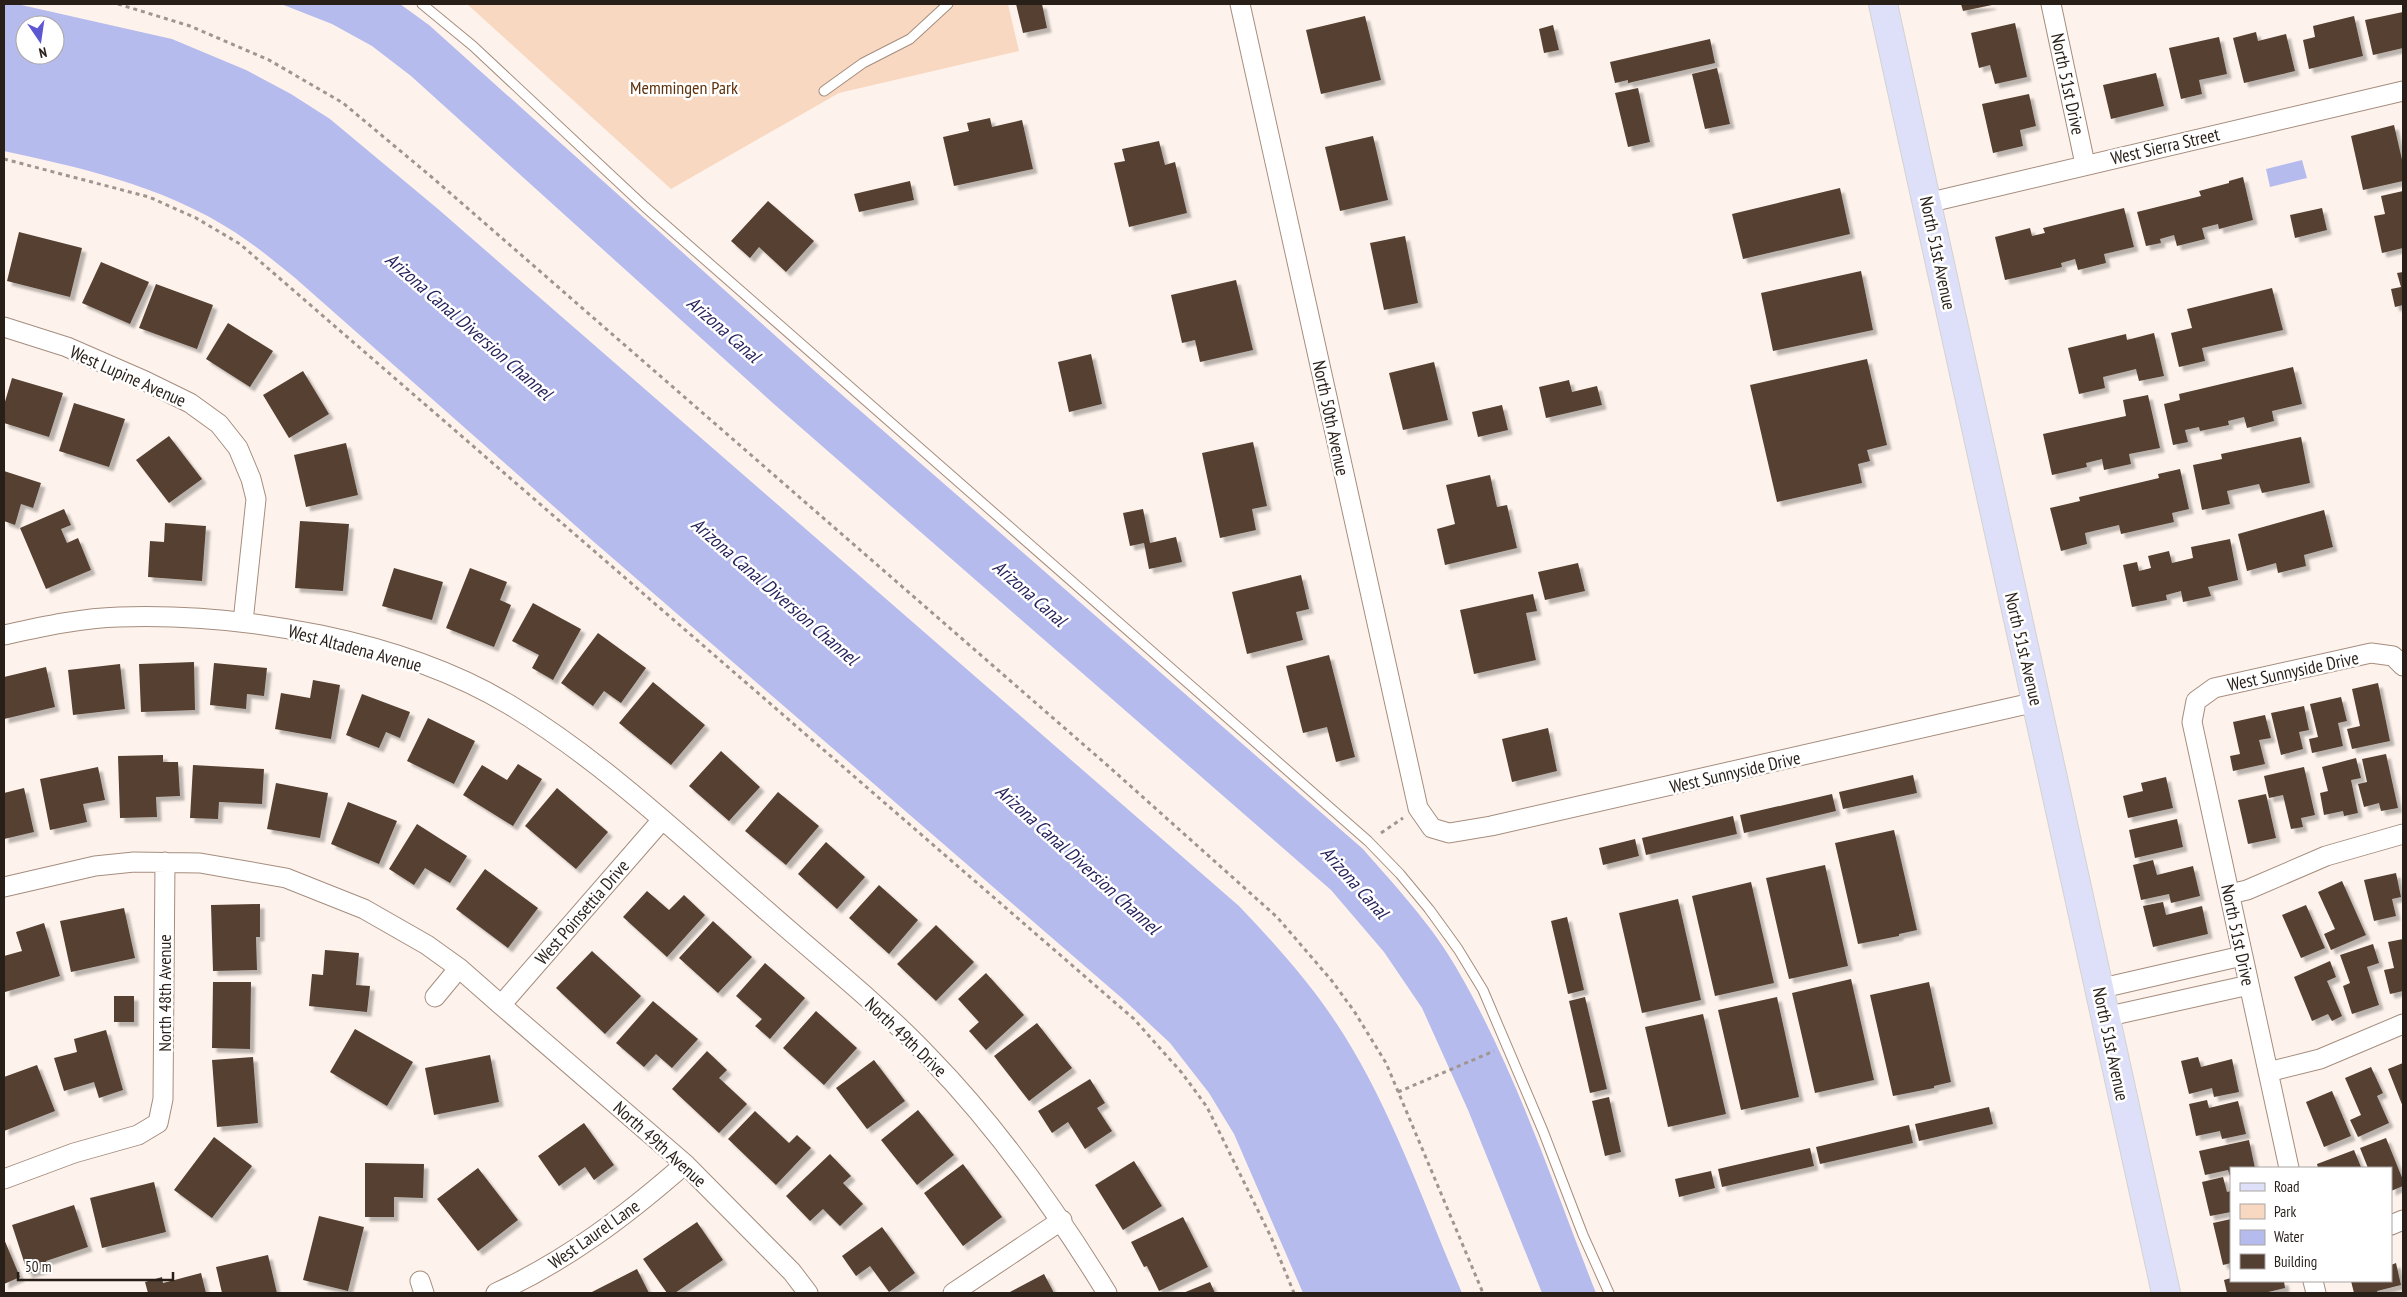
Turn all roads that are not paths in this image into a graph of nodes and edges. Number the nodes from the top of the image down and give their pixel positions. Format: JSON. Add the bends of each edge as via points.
{"nodes":[{"id":1,"x":422,"y":4,"type":"edge"},
{"id":2,"x":948,"y":4,"type":"edge"},
{"id":3,"x":1240,"y":4,"type":"edge"},
{"id":4,"x":1883,"y":4,"type":"edge"},
{"id":5,"x":2051,"y":4,"type":"edge"},
{"id":6,"x":824,"y":91,"type":"dead end"},
{"id":7,"x":2403,"y":91,"type":"edge"},
{"id":8,"x":2085,"y":164,"type":"junction"},
{"id":9,"x":1927,"y":203,"type":"junction"},
{"id":10,"x":4,"y":327,"type":"edge"},
{"id":11,"x":242,"y":622,"type":"junction"},
{"id":12,"x":4,"y":635,"type":"edge"},
{"id":13,"x":2398,"y":661,"type":"edge"},
{"id":14,"x":2196,"y":701,"type":"joint"},
{"id":15,"x":2036,"y":702,"type":"junction"},
{"id":16,"x":662,"y":820,"type":"junction"},
{"id":17,"x":1432,"y":828,"type":"joint"},
{"id":18,"x":2403,"y":834,"type":"edge"},
{"id":19,"x":165,"y":862,"type":"junction"},
{"id":20,"x":4,"y":887,"type":"edge"},
{"id":21,"x":2230,"y":894,"type":"junction"},
{"id":22,"x":2242,"y":956,"type":"junction"},
{"id":23,"x":459,"y":968,"type":"junction"},
{"id":24,"x":2249,"y":985,"type":"junction"},
{"id":25,"x":2098,"y":989,"type":"junction"},
{"id":26,"x":435,"y":997,"type":"dead end"},
{"id":27,"x":502,"y":1005,"type":"junction"},
{"id":28,"x":2105,"y":1017,"type":"junction"},
{"id":29,"x":2403,"y":1024,"type":"edge"},
{"id":30,"x":2268,"y":1072,"type":"junction"},
{"id":31,"x":685,"y":1164,"type":"junction"},
{"id":32,"x":2289,"y":1167,"type":"edge"},
{"id":33,"x":4,"y":1179,"type":"edge"},
{"id":34,"x":1062,"y":1220,"type":"junction"},
{"id":35,"x":496,"y":1293,"type":"edge"},
{"id":36,"x":808,"y":1293,"type":"edge"},
{"id":37,"x":952,"y":1293,"type":"edge"},
{"id":38,"x":1107,"y":1293,"type":"edge"},
{"id":39,"x":1609,"y":1293,"type":"edge"},
{"id":40,"x":2166,"y":1293,"type":"edge"}],
"edges":[{"from":1,"to":39,"type":"lane","via":[[473,46],[645,207],[1368,842],[1400,874],[1458,949],[1493,1010]]},
{"from":2,"to":6,"type":"lane","via":[[910,39],[863,64]]},
{"from":3,"to":17,"type":"street","name":"North 50th Avenue","via":[[1418,808]]},
{"from":4,"to":9,"type":"main road","name":"North 51st Avenue"},
{"from":5,"to":8,"type":"street","name":"North 51st Drive"},
{"from":7,"to":8,"type":"street","name":"West Sierra Street"},
{"from":8,"to":9,"type":"street","name":"West Sierra Street"},
{"from":9,"to":15,"type":"main road","name":"North 51st Avenue"},
{"from":10,"to":11,"type":"street","name":"West Lupine Avenue","via":[[66,347],[190,403],[219,424],[238,448],[256,499]]},
{"from":11,"to":12,"type":"street","name":"West Altadena Avenue","via":[[116,617]]},
{"from":11,"to":16,"type":"street","name":"West Altadena Avenue","via":[[295,630],[362,646],[409,661],[507,703],[555,734],[630,791]]},
{"from":13,"to":14,"type":"street","name":"West Sunnyside Drive","via":[[2371,653],[2214,688]]},
{"from":14,"to":21,"type":"street","name":"North 51st Drive","via":[[2192,722]]},
{"from":15,"to":17,"type":"street","name":"West Sunnyside Drive","via":[[1517,821],[1449,834]]},
{"from":15,"to":25,"type":"main road","name":"North 51st Avenue"},
{"from":16,"to":27,"type":"street","name":"West Poinsettia Drive"},
{"from":16,"to":34,"type":"street","name":"North 49th Drive","via":[[930,1058]]},
{"from":18,"to":21,"type":"street","via":[[2326,856],[2247,890]]},
{"from":19,"to":20,"type":"street","name":"North 49th Avenue","via":[[95,866]]},
{"from":19,"to":23,"type":"street","name":"North 49th Avenue","via":[[200,863],[286,878],[392,923]]},
{"from":19,"to":33,"type":"street","name":"North 48th Avenue","via":[[163,1098],[158,1123],[138,1135],[74,1153]]},
{"from":21,"to":22,"type":"street","name":"North 51st Drive"},
{"from":22,"to":24,"type":"street","name":"North 51st Drive"},
{"from":22,"to":25,"type":"street"},
{"from":23,"to":26,"type":"street"},
{"from":23,"to":27,"type":"street","name":"North 49th Avenue"},
{"from":24,"to":28,"type":"street"},
{"from":24,"to":30,"type":"street","name":"North 51st Drive"},
{"from":25,"to":28,"type":"main road","name":"North 51st Avenue"},
{"from":27,"to":31,"type":"street","name":"North 49th Avenue"},
{"from":28,"to":40,"type":"main road","name":"North 51st Avenue"},
{"from":29,"to":30,"type":"street","via":[[2320,1059]]},
{"from":30,"to":32,"type":"street","name":"North 51st Drive"},
{"from":31,"to":35,"type":"street","name":"West Laurel Lane","via":[[633,1209],[590,1240],[549,1266]]},
{"from":31,"to":36,"type":"street","name":"North 49th Avenue","via":[[792,1272]]},
{"from":34,"to":37,"type":"street"},
{"from":34,"to":38,"type":"street","name":"North 49th Drive"}]}
